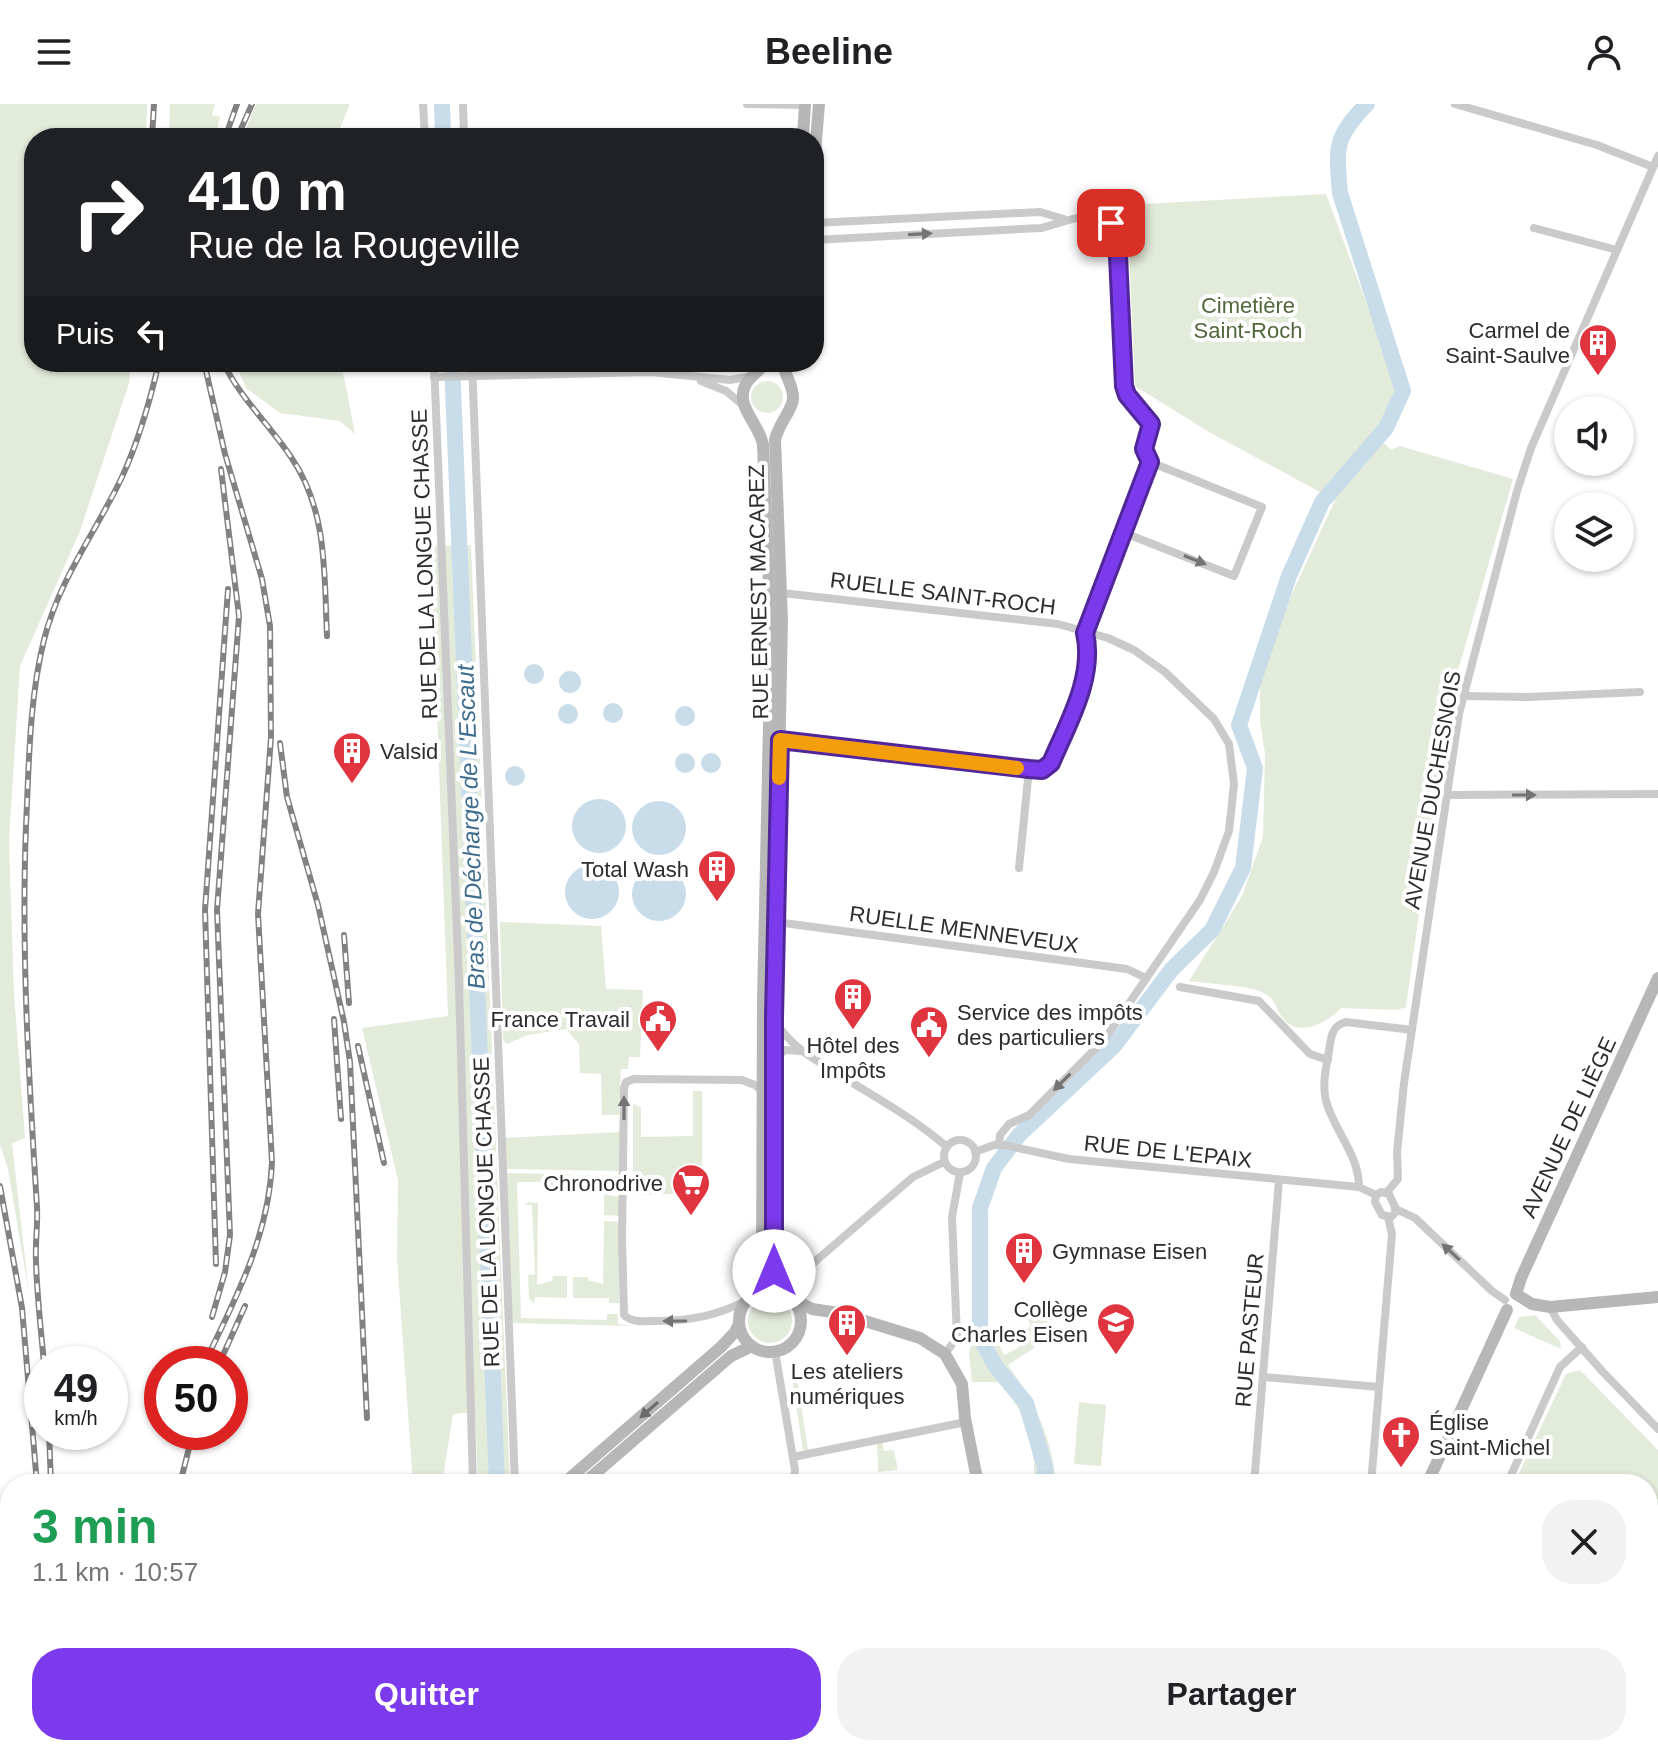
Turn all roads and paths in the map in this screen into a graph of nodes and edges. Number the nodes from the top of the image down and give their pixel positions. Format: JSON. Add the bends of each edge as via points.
{"nodes":[{"id":1,"x":423,"y":104,"type":"edge"},
{"id":2,"x":463,"y":104,"type":"edge"},
{"id":3,"x":747,"y":104,"type":"edge"},
{"id":4,"x":810,"y":104,"type":"edge"},
{"id":5,"x":1455,"y":104,"type":"edge"},
{"id":6,"x":1475,"y":107,"type":"edge"},
{"id":7,"x":424,"y":128,"type":"edge"},
{"id":8,"x":464,"y":128,"type":"edge"},
{"id":9,"x":805,"y":128,"type":"edge"},
{"id":10,"x":812,"y":128,"type":"edge"},
{"id":11,"x":1658,"y":156,"type":"edge"},
{"id":12,"x":1653,"y":167,"type":"junction"},
{"id":13,"x":1064,"y":219,"type":"junction"},
{"id":14,"x":883,"y":220,"type":"junction"},
{"id":15,"x":824,"y":223,"type":"edge"},
{"id":16,"x":1534,"y":228,"type":"dead end"},
{"id":17,"x":884,"y":236,"type":"junction"},
{"id":18,"x":824,"y":239,"type":"edge"},
{"id":19,"x":1617,"y":250,"type":"junction"},
{"id":20,"x":434,"y":372,"type":"edge"},
{"id":21,"x":472,"y":372,"type":"edge"},
{"id":22,"x":756,"y":372,"type":"edge"},
{"id":23,"x":758,"y":372,"type":"edge"},
{"id":24,"x":772,"y":372,"type":"edge"},
{"id":25,"x":784,"y":372,"type":"edge"},
{"id":26,"x":472,"y":376,"type":"junction"},
{"id":27,"x":689,"y":376,"type":"junction"},
{"id":28,"x":434,"y":377,"type":"junction"},
{"id":29,"x":785,"y":378,"type":"junction"},
{"id":30,"x":744,"y":407,"type":"junction"},
{"id":31,"x":783,"y":417,"type":"junction"},
{"id":32,"x":753,"y":418,"type":"junction"},
{"id":33,"x":1150,"y":462,"type":"junction"},
{"id":34,"x":1122,"y":532,"type":"junction"},
{"id":35,"x":782,"y":593,"type":"junction"},
{"id":36,"x":1085,"y":633,"type":"junction"},
{"id":37,"x":1640,"y":692,"type":"dead end"},
{"id":38,"x":1464,"y":696,"type":"junction"},
{"id":39,"x":780,"y":740,"type":"junction"},
{"id":40,"x":1029,"y":769,"type":"junction"},
{"id":41,"x":1658,"y":794,"type":"edge"},
{"id":42,"x":1446,"y":795,"type":"junction"},
{"id":43,"x":1019,"y":868,"type":"dead end"},
{"id":44,"x":776,"y":922,"type":"junction"},
{"id":45,"x":1146,"y":978,"type":"junction"},
{"id":46,"x":1658,"y":978,"type":"edge"},
{"id":47,"x":1180,"y":987,"type":"dead end"},
{"id":48,"x":774,"y":1018,"type":"junction"},
{"id":49,"x":1412,"y":1030,"type":"junction"},
{"id":50,"x":805,"y":1053,"type":"junction"},
{"id":51,"x":774,"y":1059,"type":"junction"},
{"id":52,"x":1328,"y":1060,"type":"junction"},
{"id":53,"x":762,"y":1091,"type":"junction"},
{"id":54,"x":1001,"y":1145,"type":"junction"},
{"id":55,"x":947,"y":1147,"type":"junction"},
{"id":56,"x":975,"y":1152,"type":"junction"},
{"id":57,"x":944,"y":1162,"type":"junction"},
{"id":58,"x":960,"y":1173,"type":"junction"},
{"id":59,"x":1279,"y":1180,"type":"junction"},
{"id":60,"x":1359,"y":1187,"type":"junction"},
{"id":61,"x":1387,"y":1192,"type":"junction"},
{"id":62,"x":1376,"y":1195,"type":"junction"},
{"id":63,"x":1396,"y":1209,"type":"junction"},
{"id":64,"x":1388,"y":1217,"type":"junction"},
{"id":65,"x":804,"y":1271,"type":"dead end"},
{"id":66,"x":753,"y":1296,"type":"junction"},
{"id":67,"x":788,"y":1296,"type":"junction"},
{"id":68,"x":1658,"y":1297,"type":"edge"},
{"id":69,"x":1513,"y":1301,"type":"junction"},
{"id":70,"x":1550,"y":1307,"type":"junction"},
{"id":71,"x":818,"y":1311,"type":"junction"},
{"id":72,"x":801,"y":1323,"type":"junction"},
{"id":73,"x":739,"y":1324,"type":"junction"},
{"id":74,"x":752,"y":1346,"type":"junction"},
{"id":75,"x":1582,"y":1347,"type":"junction"},
{"id":76,"x":775,"y":1351,"type":"junction"},
{"id":77,"x":945,"y":1354,"type":"junction"},
{"id":78,"x":1264,"y":1377,"type":"junction"},
{"id":79,"x":1379,"y":1387,"type":"junction"},
{"id":80,"x":966,"y":1422,"type":"junction"},
{"id":81,"x":1658,"y":1429,"type":"edge"},
{"id":82,"x":793,"y":1457,"type":"junction"},
{"id":83,"x":473,"y":1474,"type":"edge"},
{"id":84,"x":515,"y":1474,"type":"edge"},
{"id":85,"x":575,"y":1474,"type":"edge"},
{"id":86,"x":595,"y":1474,"type":"edge"},
{"id":87,"x":793,"y":1474,"type":"edge"},
{"id":88,"x":976,"y":1474,"type":"edge"},
{"id":89,"x":1255,"y":1474,"type":"edge"},
{"id":90,"x":1372,"y":1474,"type":"edge"},
{"id":91,"x":1432,"y":1474,"type":"edge"},
{"id":92,"x":1512,"y":1474,"type":"edge"}],
"edges":[{"from":1,"to":7,"type":"street"},
{"from":2,"to":8,"type":"street"},
{"from":3,"to":4,"type":"street"},
{"from":4,"to":9,"type":"main road"},
{"from":4,"to":10,"type":"main road"},
{"from":5,"to":6,"type":"street"},
{"from":6,"to":12,"type":"street"},
{"from":11,"to":12,"type":"street","name":"AVENUE DUCHESNOIS"},
{"from":12,"to":19,"type":"street","name":"AVENUE DUCHESNOIS"},
{"from":13,"to":14,"type":"street","via":[[1040,212]]},
{"from":17,"to":13,"type":"street","one_way":true,"via":[[1041,228]]},
{"from":13,"to":33,"type":"street","via":[[1103,218],[1116,231],[1124,386],[1151,424],[1144,449]]},
{"from":14,"to":15,"type":"street"},
{"from":14,"to":17,"type":"street"},
{"from":16,"to":19,"type":"street"},
{"from":17,"to":18,"type":"street"},
{"from":19,"to":38,"type":"street","name":"AVENUE DUCHESNOIS","via":[[1517,491]]},
{"from":20,"to":28,"type":"street","name":"RUE DE LA LONGUE CHASSE"},
{"from":21,"to":26,"type":"street","name":"RUE DE LA LONGUE CHASSE"},
{"from":22,"to":27,"type":"street","via":[[730,380]]},
{"from":23,"to":30,"type":"main road","via":[[743,390]]},
{"from":24,"to":29,"type":"main road"},
{"from":25,"to":29,"type":"main road","name":"RUE ERNEST MACAREZ"},
{"from":26,"to":27,"type":"street"},
{"from":26,"to":28,"type":"street"},
{"from":26,"to":84,"type":"street","name":"RUE DE LA LONGUE CHASSE"},
{"from":27,"to":30,"type":"street","via":[[722,389]]},
{"from":28,"to":83,"type":"street","name":"RUE DE LA LONGUE CHASSE"},
{"from":29,"to":31,"type":"main road","name":"RUE ERNEST MACAREZ","via":[[793,398]]},
{"from":30,"to":32,"type":"main road","name":"RUE ERNEST MACAREZ"},
{"from":31,"to":32,"type":"main road","via":[[769,422]]},
{"from":31,"to":35,"type":"main road","name":"RUE ERNEST MACAREZ","via":[[775,445]]},
{"from":32,"to":53,"type":"main road","name":"RUE ERNEST MACAREZ","via":[[763,445],[771,623]]},
{"from":33,"to":34,"type":"street"},
{"from":34,"to":33,"type":"street","one_way":true,"via":[[1234,576],[1240,562],[1262,507]]},
{"from":34,"to":36,"type":"street"},
{"from":35,"to":36,"type":"street","name":"RUELLE SAINT-ROCH","via":[[1058,624]]},
{"from":35,"to":39,"type":"main road","name":"RUE ERNEST MACAREZ"},
{"from":36,"to":40,"type":"street","via":[[1084,680],[1053,760],[1045,769]]},
{"from":36,"to":45,"type":"street","name":"RUELLE SAINT-ROCH","via":[[1129,647],[1165,672],[1214,719],[1232,754],[1234,789],[1222,852],[1200,900]]},
{"from":37,"to":38,"type":"street"},
{"from":38,"to":42,"type":"street","name":"AVENUE DUCHESNOIS"},
{"from":39,"to":40,"type":"street"},
{"from":39,"to":44,"type":"main road","name":"RUE ERNEST MACAREZ"},
{"from":40,"to":43,"type":"street"},
{"from":42,"to":41,"type":"street","one_way":true},
{"from":42,"to":49,"type":"street","name":"AVENUE DUCHESNOIS"},
{"from":44,"to":45,"type":"street","name":"RUELLE MENNEVEUX","via":[[1127,969]]},
{"from":44,"to":48,"type":"main road","name":"RUE ERNEST MACAREZ"},
{"from":45,"to":54,"type":"street","name":"RUELLE SAINT-ROCH","one_way":true,"via":[[1104,1040],[1029,1115],[1009,1124],[1000,1135]]},
{"from":46,"to":69,"type":"main road","name":"AVENUE DE LIÈGE"},
{"from":47,"to":52,"type":"street","via":[[1259,1001],[1310,1054]]},
{"from":48,"to":50,"type":"street"},
{"from":48,"to":51,"type":"main road","name":"RUE ERNEST MACAREZ"},
{"from":49,"to":52,"type":"street","via":[[1340,1023],[1332,1031]]},
{"from":49,"to":61,"type":"street","name":"AVENUE DUCHESNOIS","via":[[1398,1179]]},
{"from":50,"to":51,"type":"street","via":[[789,1049]]},
{"from":50,"to":55,"type":"street"},
{"from":51,"to":67,"type":"main road","name":"RUE ERNEST MACAREZ","via":[[773,1267]]},
{"from":52,"to":60,"type":"street","via":[[1326,1101],[1357,1165]]},
{"from":53,"to":66,"type":"main road","name":"RUE ERNEST MACAREZ","via":[[762,1266]]},
{"from":66,"to":53,"type":"street","one_way":true,"via":[[691,1321],[632,1321],[624,1315],[624,1088],[634,1079],[715,1079],[744,1080]]},
{"from":54,"to":56,"type":"street"},
{"from":54,"to":59,"type":"street","name":"RUE DE L'EPAIX","via":[[1069,1159]]},
{"from":55,"to":56,"type":"street","via":[[962,1140]]},
{"from":55,"to":57,"type":"street"},
{"from":56,"to":58,"type":"street","via":[[972,1167]]},
{"from":57,"to":58,"type":"street"},
{"from":57,"to":65,"type":"street","via":[[913,1177]]},
{"from":58,"to":77,"type":"street","via":[[952,1217],[957,1337]]},
{"from":59,"to":60,"type":"street","name":"RUE DE L'EPAIX"},
{"from":59,"to":78,"type":"street","name":"RUE PASTEUR"},
{"from":60,"to":62,"type":"street"},
{"from":61,"to":62,"type":"street"},
{"from":61,"to":63,"type":"street"},
{"from":62,"to":64,"type":"street","via":[[1381,1214]]},
{"from":63,"to":64,"type":"street"},
{"from":69,"to":63,"type":"street","one_way":true,"via":[[1492,1291],[1418,1221]]},
{"from":64,"to":79,"type":"street","via":[[1392,1234]]},
{"from":66,"to":67,"type":"main road","via":[[770,1290]]},
{"from":66,"to":73,"type":"main road","via":[[740,1312]]},
{"from":67,"to":71,"type":"main road"},
{"from":67,"to":72,"type":"main road","via":[[799,1309]]},
{"from":68,"to":70,"type":"main road"},
{"from":69,"to":70,"type":"main road"},
{"from":69,"to":91,"type":"main road","name":"AVENUE DE LIÈGE"},
{"from":70,"to":75,"type":"street"},
{"from":71,"to":72,"type":"main road"},
{"from":71,"to":77,"type":"main road","via":[[920,1338]]},
{"from":72,"to":76,"type":"main road","via":[[794,1340]]},
{"from":73,"to":74,"type":"main road"},
{"from":73,"to":85,"type":"main road","one_way":true,"via":[[721,1347]]},
{"from":74,"to":76,"type":"main road"},
{"from":74,"to":86,"type":"main road","via":[[731,1356]]},
{"from":75,"to":81,"type":"street"},
{"from":75,"to":92,"type":"street","via":[[1560,1367]]},
{"from":76,"to":82,"type":"street"},
{"from":77,"to":80,"type":"main road","via":[[961,1379]]},
{"from":78,"to":79,"type":"street"},
{"from":78,"to":89,"type":"street","name":"RUE PASTEUR"},
{"from":79,"to":90,"type":"street"},
{"from":80,"to":82,"type":"street"},
{"from":80,"to":88,"type":"main road"},
{"from":82,"to":87,"type":"street"}]}
